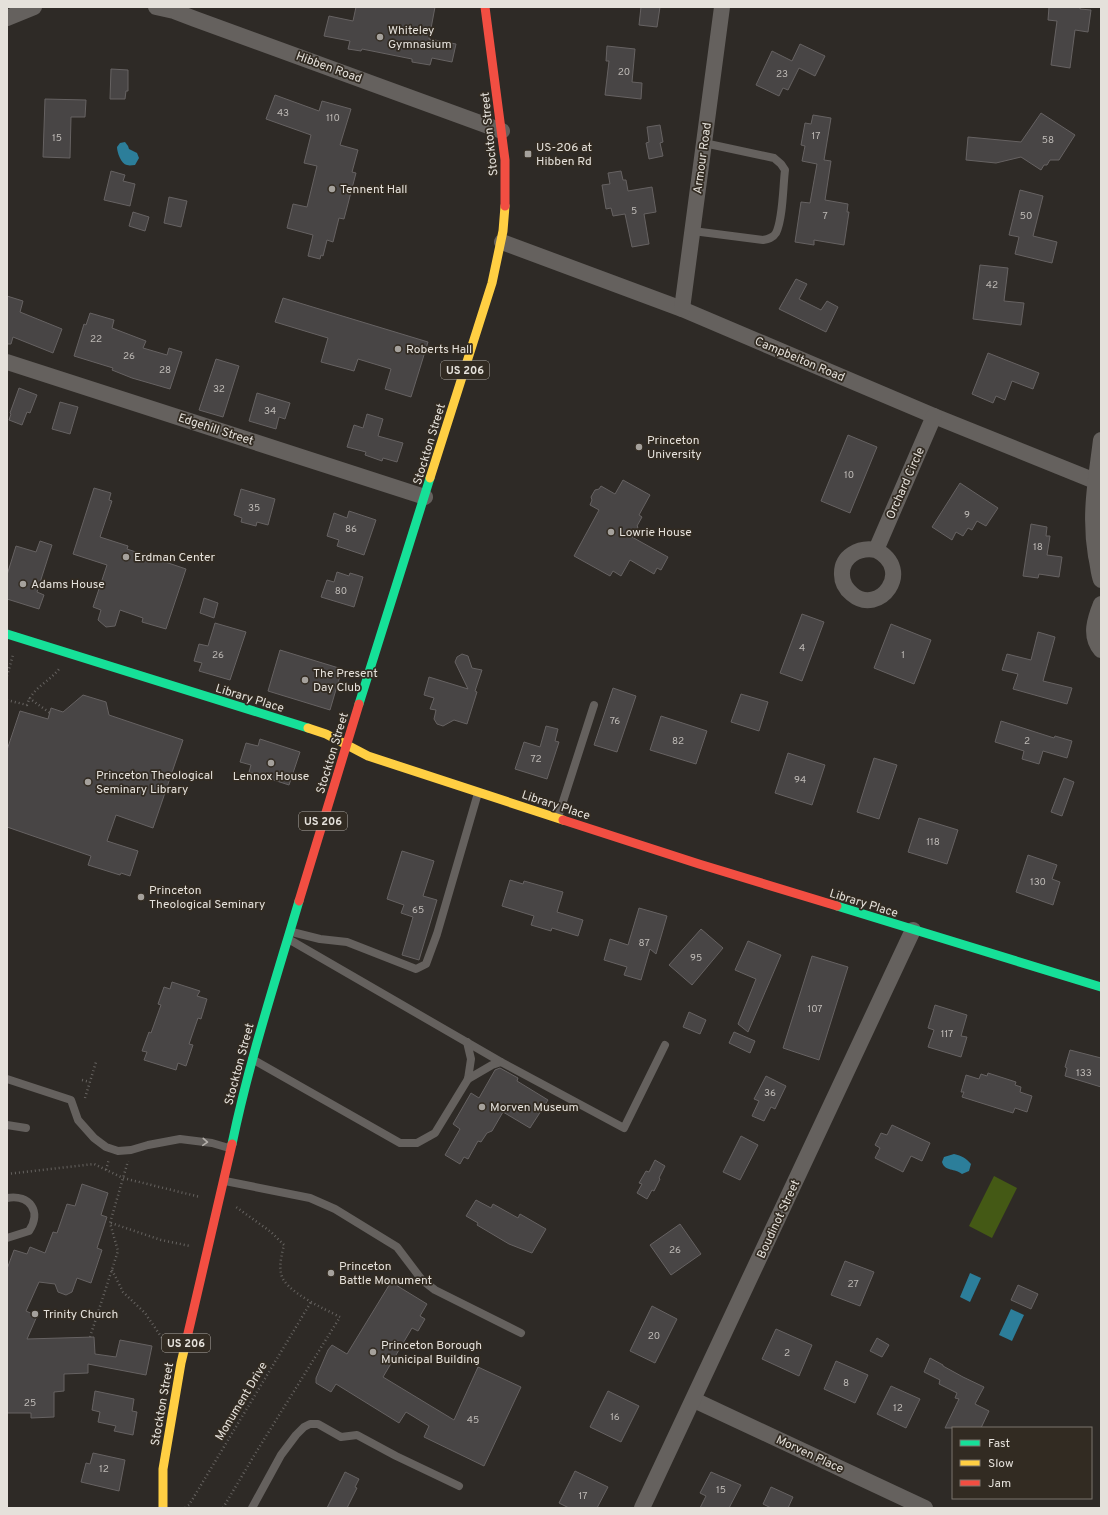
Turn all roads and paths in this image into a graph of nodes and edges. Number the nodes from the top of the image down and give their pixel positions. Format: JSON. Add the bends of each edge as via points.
{"nodes":[{"id":1,"x":34,"y":7,"type":"edge"},
{"id":2,"x":156,"y":7,"type":"edge"},
{"id":3,"x":485,"y":7,"type":"edge"},
{"id":4,"x":722,"y":7,"type":"edge"},
{"id":5,"x":7,"y":18,"type":"edge"},
{"id":6,"x":502,"y":131,"type":"junction"},
{"id":7,"x":704,"y":143,"type":"junction"},
{"id":8,"x":693,"y":231,"type":"junction"},
{"id":9,"x":502,"y":242,"type":"junction"},
{"id":10,"x":682,"y":309,"type":"junction"},
{"id":11,"x":7,"y":362,"type":"edge"},
{"id":12,"x":934,"y":416,"type":"junction"},
{"id":13,"x":1101,"y":440,"type":"edge"},
{"id":14,"x":1094,"y":481,"type":"junction"},
{"id":15,"x":425,"y":497,"type":"junction"},
{"id":16,"x":876,"y":550,"type":"dead end"},
{"id":17,"x":1101,"y":580,"type":"edge"},
{"id":18,"x":1101,"y":604,"type":"edge"},
{"id":19,"x":7,"y":634,"type":"edge"},
{"id":20,"x":1101,"y":650,"type":"edge"},
{"id":21,"x":69,"y":654,"type":"junction"},
{"id":22,"x":29,"y":698,"type":"junction"},
{"id":23,"x":7,"y":700,"type":"edge"},
{"id":24,"x":594,"y":705,"type":"dead end"},
{"id":25,"x":50,"y":712,"type":"dead end"},
{"id":26,"x":346,"y":745,"type":"junction"},
{"id":27,"x":478,"y":792,"type":"junction"},
{"id":28,"x":558,"y":818,"type":"junction"},
{"id":29,"x":913,"y":930,"type":"junction"},
{"id":30,"x":288,"y":935,"type":"junction"},
{"id":31,"x":1101,"y":987,"type":"edge"},
{"id":32,"x":467,"y":1042,"type":"junction"},
{"id":33,"x":665,"y":1045,"type":"dead end"},
{"id":34,"x":252,"y":1059,"type":"junction"},
{"id":35,"x":96,"y":1062,"type":"dead end"},
{"id":36,"x":501,"y":1062,"type":"junction"},
{"id":37,"x":7,"y":1079,"type":"edge"},
{"id":38,"x":468,"y":1079,"type":"junction"},
{"id":39,"x":82,"y":1080,"type":"dead end"},
{"id":40,"x":90,"y":1082,"type":"junction"},
{"id":41,"x":85,"y":1098,"type":"dead end"},
{"id":42,"x":7,"y":1125,"type":"edge"},
{"id":43,"x":26,"y":1128,"type":"dead end"},
{"id":44,"x":231,"y":1148,"type":"junction"},
{"id":45,"x":130,"y":1150,"type":"junction"},
{"id":46,"x":7,"y":1174,"type":"edge"},
{"id":47,"x":123,"y":1178,"type":"junction"},
{"id":48,"x":224,"y":1181,"type":"junction"},
{"id":49,"x":200,"y":1197,"type":"dead end"},
{"id":50,"x":7,"y":1198,"type":"edge"},
{"id":51,"x":236,"y":1206,"type":"dead end"},
{"id":52,"x":110,"y":1223,"type":"junction"},
{"id":53,"x":7,"y":1238,"type":"edge"},
{"id":54,"x":190,"y":1246,"type":"dead end"},
{"id":55,"x":112,"y":1269,"type":"junction"},
{"id":56,"x":311,"y":1302,"type":"junction"},
{"id":57,"x":521,"y":1333,"type":"dead end"},
{"id":58,"x":90,"y":1337,"type":"dead end"},
{"id":59,"x":170,"y":1340,"type":"dead end"},
{"id":60,"x":694,"y":1400,"type":"junction"},
{"id":61,"x":460,"y":1486,"type":"dead end"},
{"id":62,"x":163,"y":1508,"type":"edge"},
{"id":63,"x":185,"y":1508,"type":"edge"},
{"id":64,"x":223,"y":1508,"type":"edge"},
{"id":65,"x":252,"y":1508,"type":"edge"},
{"id":66,"x":642,"y":1508,"type":"edge"},
{"id":67,"x":925,"y":1508,"type":"edge"}],
"edges":[{"from":1,"to":5,"type":"street"},
{"from":2,"to":6,"type":"street","name":"Hibben Road","via":[[174,11]]},
{"from":3,"to":6,"type":"main road","name":"Stockton Street","number":"US 206"},
{"from":4,"to":7,"type":"street","name":"Armour Road"},
{"from":6,"to":9,"type":"main road","name":"Stockton Street","number":"US 206","via":[[506,160],[506,192]]},
{"from":7,"to":8,"type":"street","name":"Armour Road"},
{"from":7,"to":8,"type":"lane","via":[[774,158],[781,164],[785,170],[780,218],[776,233],[771,238],[763,240]]},
{"from":8,"to":10,"type":"street","name":"Armour Road"},
{"from":9,"to":10,"type":"street","name":"Campbelton Road"},
{"from":9,"to":15,"type":"main road","name":"Stockton Street","number":"US 206","via":[[492,283]]},
{"from":10,"to":12,"type":"street","name":"Campbelton Road"},
{"from":11,"to":15,"type":"street","name":"Edgehill Street"},
{"from":12,"to":14,"type":"street","name":"Campbelton Road"},
{"from":12,"to":16,"type":"street","name":"Orchard Circle"},
{"from":13,"to":14,"type":"street"},
{"from":14,"to":17,"type":"street","via":[[1092,513]]},
{"from":15,"to":26,"type":"main road","name":"Stockton Street","number":"US 206"},
{"from":18,"to":20,"type":"street","via":[[1094,627],[1094,637]]},
{"from":19,"to":21,"type":"main road","name":"Library Place"},
{"from":21,"to":22,"type":"path","via":[[54,676],[37,688]]},
{"from":21,"to":26,"type":"main road","name":"Library Place","via":[[326,734]]},
{"from":22,"to":23,"type":"path","via":[[27,705]]},
{"from":22,"to":25,"type":"path"},
{"from":24,"to":28,"type":"lane"},
{"from":26,"to":27,"type":"main road","name":"Library Place","via":[[368,756]]},
{"from":26,"to":30,"type":"main road","name":"Stockton Street","number":"US 206"},
{"from":27,"to":28,"type":"main road","name":"Library Place"},
{"from":27,"to":30,"type":"lane","via":[[426,964],[416,969],[347,942]]},
{"from":28,"to":29,"type":"main road","name":"Library Place"},
{"from":29,"to":31,"type":"main road","name":"Library Place"},
{"from":29,"to":60,"type":"street","name":"Boudinot Street"},
{"from":30,"to":32,"type":"lane"},
{"from":30,"to":34,"type":"main road","name":"Stockton Street","number":"US 206"},
{"from":32,"to":36,"type":"lane"},
{"from":32,"to":38,"type":"lane","via":[[471,1059]]},
{"from":33,"to":36,"type":"lane","via":[[624,1128]]},
{"from":34,"to":38,"type":"lane","via":[[400,1143],[417,1143],[434,1133]]},
{"from":34,"to":44,"type":"main road","name":"Stockton Street","number":"US 206"},
{"from":35,"to":40,"type":"path"},
{"from":36,"to":38,"type":"lane"},
{"from":37,"to":45,"type":"lane","via":[[71,1100],[78,1120],[94,1138],[106,1147]]},
{"from":39,"to":40,"type":"path"},
{"from":40,"to":41,"type":"path"},
{"from":42,"to":43,"type":"lane"},
{"from":45,"to":44,"type":"lane","one_way":true,"via":[[180,1139]]},
{"from":44,"to":48,"type":"main road","name":"Stockton Street","number":"US 206"},
{"from":45,"to":47,"type":"path"},
{"from":46,"to":47,"type":"path","via":[[94,1164]]},
{"from":47,"to":49,"type":"path"},
{"from":47,"to":52,"type":"path"},
{"from":48,"to":57,"type":"lane","via":[[310,1198],[335,1209],[397,1247],[422,1280],[435,1290]]},
{"from":48,"to":62,"type":"main road","name":"Stockton Street","number":"US 206","via":[[181,1363],[163,1469]]},
{"from":50,"to":53,"type":"lane","via":[[18,1197],[28,1202],[35,1214],[29,1231]]},
{"from":51,"to":56,"type":"path","via":[[284,1245],[281,1273],[284,1281],[296,1293]]},
{"from":52,"to":54,"type":"path","via":[[161,1240]]},
{"from":52,"to":55,"type":"path","via":[[118,1251]]},
{"from":55,"to":58,"type":"path"},
{"from":55,"to":59,"type":"path","via":[[123,1292],[145,1313],[162,1338]]},
{"from":56,"to":63,"type":"path","name":"Monument Drive"},
{"from":56,"to":64,"type":"path","via":[[340,1317]]},
{"from":60,"to":66,"type":"street","name":"Boudinot Street"},
{"from":60,"to":67,"type":"street","name":"Morven Place"},
{"from":61,"to":65,"type":"lane","via":[[357,1435],[341,1437],[318,1424],[310,1424],[296,1435],[281,1455]]}]}
